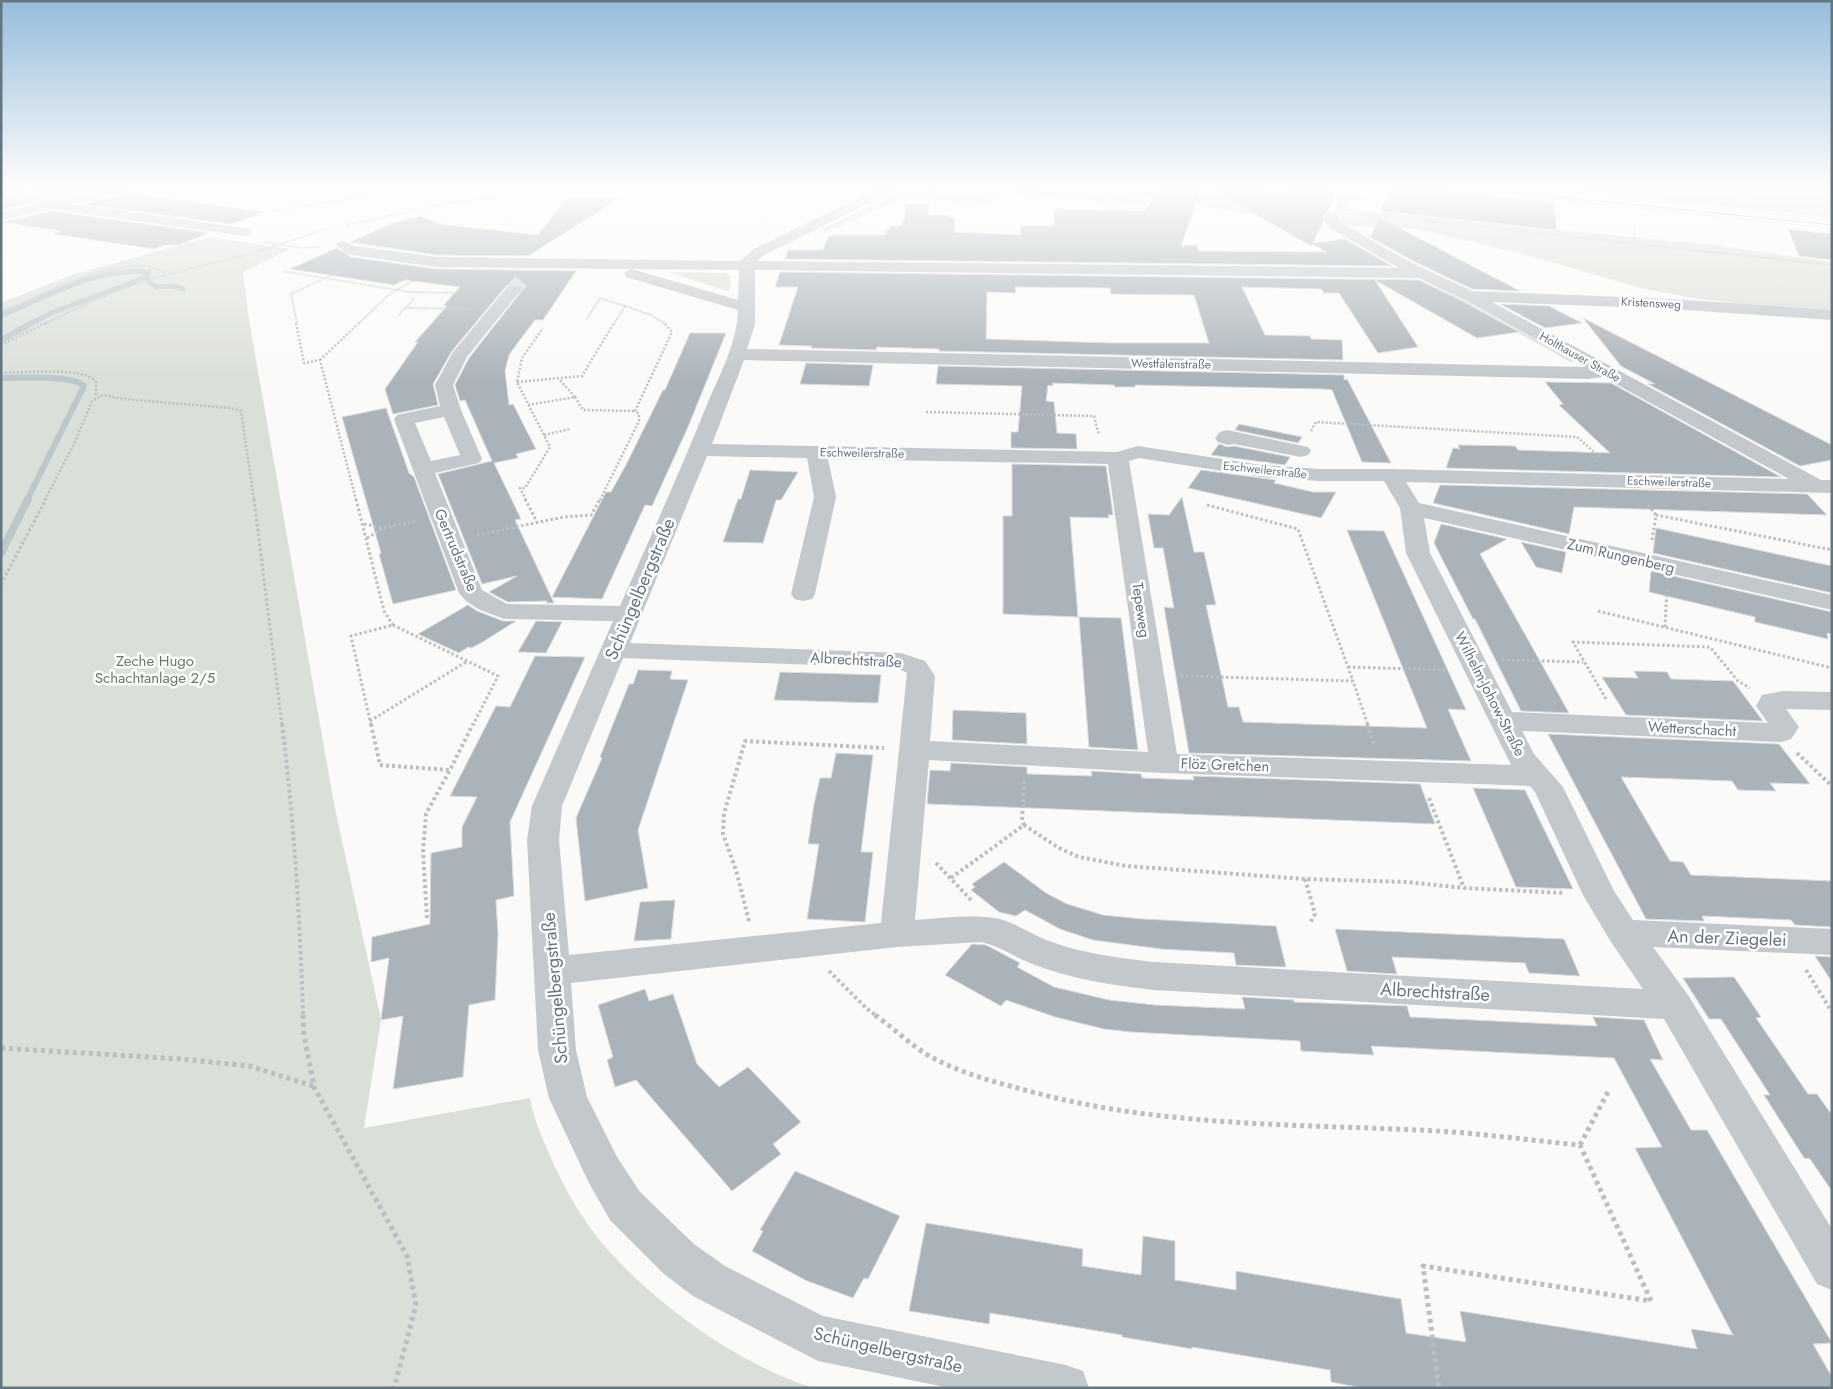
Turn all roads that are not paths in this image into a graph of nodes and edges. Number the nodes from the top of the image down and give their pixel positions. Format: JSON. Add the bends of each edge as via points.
{"nodes":[{"id":1,"x":374,"y":253,"type":"edge"},
{"id":2,"x":758,"y":253,"type":"edge"},
{"id":3,"x":1383,"y":253,"type":"edge"},
{"id":4,"x":536,"y":264,"type":"junction"},
{"id":5,"x":602,"y":265,"type":"junction"},
{"id":6,"x":747,"y":266,"type":"junction"},
{"id":7,"x":1423,"y":273,"type":"junction"},
{"id":8,"x":1469,"y":296,"type":"junction"},
{"id":9,"x":745,"y":307,"type":"junction"},
{"id":10,"x":1832,"y":315,"type":"edge"},
{"id":11,"x":737,"y":354,"type":"junction"},
{"id":12,"x":1604,"y":371,"type":"junction"},
{"id":13,"x":451,"y":410,"type":"junction"},
{"id":14,"x":1228,"y":439,"type":"dead end"},
{"id":15,"x":699,"y":450,"type":"junction"},
{"id":16,"x":1301,"y":451,"type":"road end"},
{"id":17,"x":816,"y":452,"type":"junction"},
{"id":18,"x":1118,"y":458,"type":"junction"},
{"id":19,"x":424,"y":469,"type":"junction"},
{"id":20,"x":1383,"y":476,"type":"junction"},
{"id":21,"x":1827,"y":491,"type":"edge"},
{"id":22,"x":1411,"y":508,"type":"junction"},
{"id":23,"x":803,"y":594,"type":"dead end"},
{"id":24,"x":1832,"y":603,"type":"edge"},
{"id":25,"x":628,"y":614,"type":"junction"},
{"id":26,"x":614,"y":650,"type":"junction"},
{"id":27,"x":1832,"y":701,"type":"edge"},
{"id":28,"x":1504,"y":721,"type":"junction"},
{"id":29,"x":915,"y":750,"type":"junction"},
{"id":30,"x":1164,"y":763,"type":"junction"},
{"id":31,"x":1536,"y":776,"type":"junction"},
{"id":32,"x":897,"y":934,"type":"junction"},
{"id":33,"x":1622,"y":934,"type":"junction"},
{"id":34,"x":1832,"y":942,"type":"edge"},
{"id":35,"x":554,"y":971,"type":"junction"},
{"id":36,"x":1675,"y":1005,"type":"junction"},
{"id":37,"x":1832,"y":1268,"type":"edge"},
{"id":38,"x":1066,"y":1388,"type":"edge"}],
"edges":[{"from":1,"to":4,"type":"street","via":[[443,262]]},
{"from":2,"to":6,"type":"street","via":[[747,261]]},
{"from":3,"to":7,"type":"street","name":"Holthauser Straße"},
{"from":4,"to":5,"type":"street"},
{"from":4,"to":13,"type":"street","via":[[459,356],[444,385]]},
{"from":5,"to":6,"type":"street"},
{"from":5,"to":9,"type":"street"},
{"from":6,"to":7,"type":"street"},
{"from":6,"to":9,"type":"street","name":"Schüngelbergstraße"},
{"from":7,"to":8,"type":"street","name":"Holthauser Straße"},
{"from":8,"to":10,"type":"street","name":"Kristensweg","via":[[1661,303]]},
{"from":8,"to":12,"type":"street","name":"Holthauser Straße"},
{"from":9,"to":11,"type":"street","name":"Schüngelbergstraße","via":[[746,324]]},
{"from":11,"to":12,"type":"street","name":"Westfalenstraße"},
{"from":11,"to":15,"type":"street","name":"Schüngelbergstraße"},
{"from":12,"to":21,"type":"street","name":"Holthauser Straße"},
{"from":13,"to":19,"type":"street","name":"Gertrudstraße","via":[[404,419]]},
{"from":13,"to":19,"type":"street","via":[[472,459]]},
{"from":14,"to":16,"type":"street","via":[[1225,438],[1227,436]]},
{"from":15,"to":17,"type":"street","name":"Eschweilerstraße"},
{"from":15,"to":25,"type":"street","name":"Schüngelbergstraße"},
{"from":17,"to":18,"type":"street","name":"Eschweilerstraße"},
{"from":17,"to":23,"type":"street","via":[[824,498]]},
{"from":18,"to":20,"type":"street","name":"Eschweilerstraße","via":[[1138,452],[1162,457],[1207,459],[1261,471]]},
{"from":18,"to":30,"type":"street","name":"Tepeweg"},
{"from":19,"to":25,"type":"street","name":"Gertrudstraße","via":[[471,593],[480,601],[504,610]]},
{"from":20,"to":21,"type":"street","name":"Eschweilerstraße","via":[[1628,481]]},
{"from":20,"to":22,"type":"street","name":"Wilhelm-Johow-Straße"},
{"from":22,"to":24,"type":"street","name":"Zum Rungenberg"},
{"from":22,"to":28,"type":"street","name":"Wilhelm-Johow-Straße","via":[[1418,553]]},
{"from":25,"to":26,"type":"street","name":"Schüngelbergstraße"},
{"from":26,"to":29,"type":"street","name":"Albrechtstraße","via":[[897,660],[913,664],[920,669],[922,676]]},
{"from":26,"to":35,"type":"street","name":"Schüngelbergstraße","via":[[547,806],[544,823],[546,891]]},
{"from":27,"to":28,"type":"street","name":"Wetterschacht","via":[[1772,701],[1770,706],[1785,727],[1781,733]]},
{"from":28,"to":31,"type":"street","name":"Wilhelm-Johow-Straße","via":[[1522,759]]},
{"from":29,"to":30,"type":"street","name":"Flöz Gretchen"},
{"from":29,"to":32,"type":"street","name":"Albrechtstraße"},
{"from":30,"to":31,"type":"street","name":"Flöz Gretchen"},
{"from":31,"to":33,"type":"street","name":"Wilhelm-Johow-Straße","via":[[1548,787]]},
{"from":32,"to":35,"type":"street","name":"Albrechtstraße"},
{"from":32,"to":36,"type":"street","name":"Albrechtstraße","via":[[980,929],[998,932],[1042,953],[1109,971],[1154,976]]},
{"from":33,"to":34,"type":"street","name":"An der Ziegelei"},
{"from":33,"to":36,"type":"street","name":"Wilhelm-Johow-Straße"},
{"from":35,"to":38,"type":"street","name":"Schüngelbergstraße","via":[[557,1050],[568,1098],[602,1170],[625,1206],[679,1259],[709,1281],[818,1338]]},
{"from":36,"to":37,"type":"street"}]}
